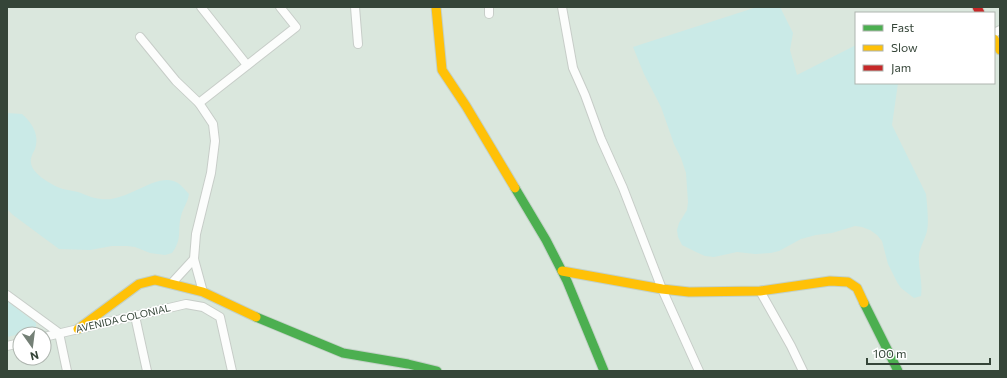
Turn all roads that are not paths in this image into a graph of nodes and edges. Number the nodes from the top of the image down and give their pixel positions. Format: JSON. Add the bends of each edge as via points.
{"nodes":[{"id":1,"x":201,"y":7,"type":"edge"},
{"id":2,"x":280,"y":7,"type":"edge"},
{"id":3,"x":355,"y":7,"type":"edge"},
{"id":4,"x":436,"y":7,"type":"edge"},
{"id":5,"x":562,"y":7,"type":"edge"},
{"id":6,"x":140,"y":37,"type":"dead end"},
{"id":7,"x":995,"y":41,"type":"edge"},
{"id":8,"x":358,"y":44,"type":"dead end"},
{"id":9,"x":1000,"y":50,"type":"edge"},
{"id":10,"x":247,"y":65,"type":"junction"},
{"id":11,"x":199,"y":103,"type":"junction"},
{"id":12,"x":194,"y":259,"type":"junction"},
{"id":13,"x":562,"y":271,"type":"junction"},
{"id":14,"x":171,"y":284,"type":"junction"},
{"id":15,"x":662,"y":289,"type":"junction"},
{"id":16,"x":760,"y":291,"type":"junction"},
{"id":17,"x":203,"y":292,"type":"junction"},
{"id":18,"x":7,"y":294,"type":"edge"},
{"id":19,"x":135,"y":316,"type":"junction"},
{"id":20,"x":78,"y":329,"type":"junction"},
{"id":21,"x":59,"y":333,"type":"junction"},
{"id":22,"x":52,"y":335,"type":"edge"},
{"id":23,"x":67,"y":371,"type":"edge"},
{"id":24,"x":147,"y":371,"type":"edge"},
{"id":25,"x":232,"y":371,"type":"edge"},
{"id":26,"x":437,"y":371,"type":"edge"},
{"id":27,"x":604,"y":371,"type":"edge"},
{"id":28,"x":699,"y":371,"type":"edge"},
{"id":29,"x":803,"y":371,"type":"edge"},
{"id":30,"x":898,"y":371,"type":"edge"}],
"edges":[{"from":1,"to":10,"type":"street"},
{"from":2,"to":10,"type":"street","via":[[296,27]]},
{"from":3,"to":8,"type":"street"},
{"from":4,"to":13,"type":"street","via":[[442,70],[546,240]]},
{"from":5,"to":15,"type":"street","via":[[573,68]]},
{"from":6,"to":11,"type":"street","via":[[176,81]]},
{"from":7,"to":9,"type":"street"},
{"from":10,"to":11,"type":"street"},
{"from":11,"to":12,"type":"street","via":[[213,124],[215,141],[211,173],[196,234]]},
{"from":12,"to":14,"type":"street"},
{"from":12,"to":17,"type":"street"},
{"from":13,"to":15,"type":"street"},
{"from":13,"to":27,"type":"street"},
{"from":14,"to":17,"type":"street"},
{"from":14,"to":20,"type":"street","via":[[155,280],[139,284]]},
{"from":15,"to":16,"type":"street","via":[[689,292]]},
{"from":15,"to":28,"type":"street"},
{"from":16,"to":29,"type":"street"},
{"from":16,"to":30,"type":"street","via":[[830,281],[848,282],[858,288]]},
{"from":17,"to":26,"type":"street","via":[[264,321],[343,353]]},
{"from":18,"to":21,"type":"street"},
{"from":19,"to":20,"type":"street","name":"AVENIDA COLONIAL"},
{"from":19,"to":24,"type":"street"},
{"from":19,"to":25,"type":"street","name":"AVENIDA COLONIAL","via":[[186,304],[203,307],[220,317]]},
{"from":20,"to":21,"type":"street","name":"AVENIDA COLONIAL"},
{"from":21,"to":22,"type":"street","name":"AVENIDA COLONIAL"},
{"from":21,"to":23,"type":"street"}]}
